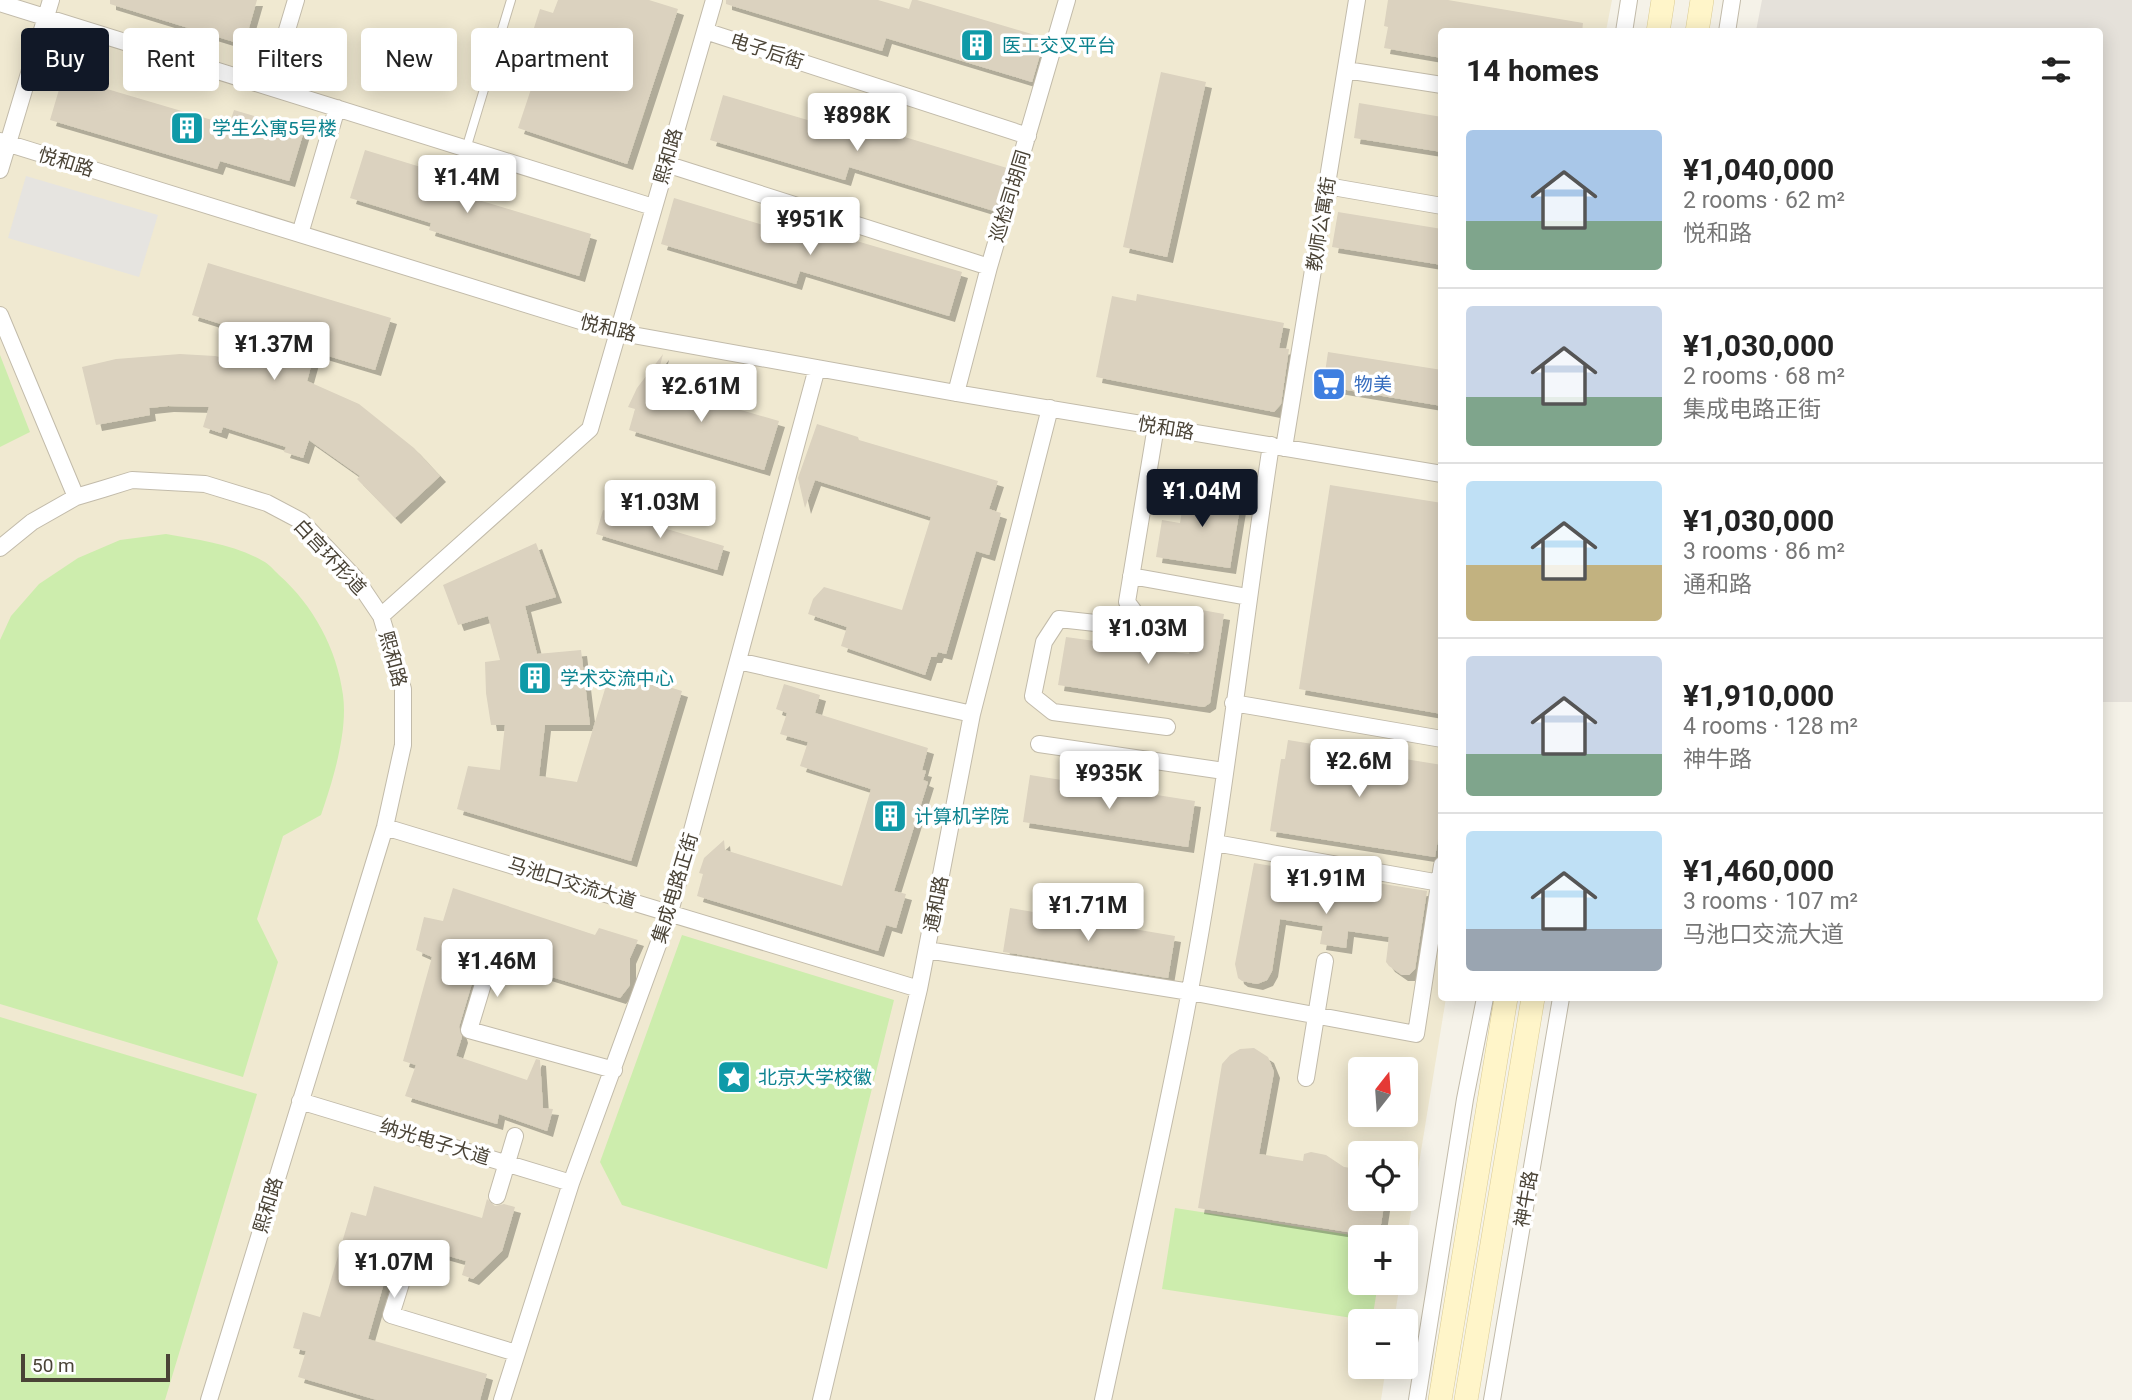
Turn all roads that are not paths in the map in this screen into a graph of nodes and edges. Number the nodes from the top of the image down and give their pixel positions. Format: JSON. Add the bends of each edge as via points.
{"nodes":[{"id":1,"x":51,"y":0,"type":"edge"},
{"id":2,"x":296,"y":0,"type":"edge"},
{"id":3,"x":511,"y":0,"type":"edge"},
{"id":4,"x":714,"y":0,"type":"edge"},
{"id":5,"x":1067,"y":0,"type":"edge"},
{"id":6,"x":1357,"y":0,"type":"edge"},
{"id":7,"x":1629,"y":0,"type":"edge"},
{"id":8,"x":1663,"y":0,"type":"edge"},
{"id":9,"x":1702,"y":0,"type":"edge"},
{"id":10,"x":1732,"y":0,"type":"edge"},
{"id":11,"x":0,"y":3,"type":"edge"},
{"id":12,"x":46,"y":18,"type":"junction"},
{"id":13,"x":288,"y":28,"type":"edge"},
{"id":14,"x":1625,"y":28,"type":"edge"},
{"id":15,"x":1659,"y":28,"type":"edge"},
{"id":16,"x":1698,"y":28,"type":"edge"},
{"id":17,"x":1728,"y":28,"type":"edge"},
{"id":18,"x":705,"y":31,"type":"junction"},
{"id":19,"x":1346,"y":69,"type":"junction"},
{"id":20,"x":233,"y":76,"type":"edge"},
{"id":21,"x":1438,"y":84,"type":"edge"},
{"id":22,"x":283,"y":91,"type":"edge"},
{"id":23,"x":337,"y":108,"type":"junction"},
{"id":24,"x":1028,"y":136,"type":"junction"},
{"id":25,"x":4,"y":142,"type":"edge"},
{"id":26,"x":466,"y":149,"type":"junction"},
{"id":27,"x":666,"y":164,"type":"junction"},
{"id":28,"x":0,"y":170,"type":"edge"},
{"id":29,"x":1327,"y":186,"type":"junction"},
{"id":30,"x":1438,"y":205,"type":"edge"},
{"id":31,"x":653,"y":207,"type":"junction"},
{"id":32,"x":300,"y":234,"type":"junction"},
{"id":33,"x":989,"y":267,"type":"junction"},
{"id":34,"x":0,"y":315,"type":"edge"},
{"id":35,"x":616,"y":332,"type":"junction"},
{"id":36,"x":817,"y":368,"type":"junction"},
{"id":37,"x":956,"y":393,"type":"junction"},
{"id":38,"x":1050,"y":408,"type":"junction"},
{"id":39,"x":1156,"y":426,"type":"junction"},
{"id":40,"x":1278,"y":446,"type":"junction"},
{"id":41,"x":1438,"y":473,"type":"edge"},
{"id":42,"x":76,"y":497,"type":"junction"},
{"id":43,"x":0,"y":548,"type":"edge"},
{"id":44,"x":1131,"y":576,"type":"junction"},
{"id":45,"x":1248,"y":597,"type":"junction"},
{"id":46,"x":381,"y":616,"type":"junction"},
{"id":47,"x":738,"y":661,"type":"junction"},
{"id":48,"x":1233,"y":703,"type":"junction"},
{"id":49,"x":972,"y":714,"type":"junction"},
{"id":50,"x":1167,"y":727,"type":"dead end"},
{"id":51,"x":1438,"y":739,"type":"edge"},
{"id":52,"x":1040,"y":744,"type":"dead end"},
{"id":53,"x":1224,"y":771,"type":"junction"},
{"id":54,"x":385,"y":827,"type":"junction"},
{"id":55,"x":1215,"y":843,"type":"junction"},
{"id":56,"x":1438,"y":883,"type":"edge"},
{"id":57,"x":1438,"y":896,"type":"edge"},
{"id":58,"x":670,"y":912,"type":"junction"},
{"id":59,"x":927,"y":950,"type":"junction"},
{"id":60,"x":1325,"y":961,"type":"dead end"},
{"id":61,"x":486,"y":974,"type":"dead end"},
{"id":62,"x":919,"y":989,"type":"junction"},
{"id":63,"x":1190,"y":992,"type":"junction"},
{"id":64,"x":1484,"y":1001,"type":"edge"},
{"id":65,"x":1506,"y":1001,"type":"edge"},
{"id":66,"x":1532,"y":1001,"type":"edge"},
{"id":67,"x":1560,"y":1001,"type":"edge"},
{"id":68,"x":1316,"y":1014,"type":"junction"},
{"id":69,"x":614,"y":1070,"type":"junction"},
{"id":70,"x":1306,"y":1079,"type":"dead end"},
{"id":71,"x":300,"y":1101,"type":"junction"},
{"id":72,"x":515,"y":1136,"type":"dead end"},
{"id":73,"x":506,"y":1164,"type":"junction"},
{"id":74,"x":571,"y":1183,"type":"junction"},
{"id":75,"x":497,"y":1196,"type":"dead end"},
{"id":76,"x":408,"y":1261,"type":"dead end"},
{"id":77,"x":516,"y":1353,"type":"junction"},
{"id":78,"x":209,"y":1400,"type":"edge"},
{"id":79,"x":502,"y":1400,"type":"edge"},
{"id":80,"x":821,"y":1400,"type":"edge"},
{"id":81,"x":1103,"y":1400,"type":"edge"},
{"id":82,"x":1417,"y":1400,"type":"edge"},
{"id":83,"x":1440,"y":1400,"type":"edge"},
{"id":84,"x":1466,"y":1400,"type":"edge"},
{"id":85,"x":1492,"y":1400,"type":"edge"}],
"edges":[{"from":1,"to":12,"type":"street"},
{"from":2,"to":13,"type":"street"},
{"from":3,"to":26,"type":"lane"},
{"from":4,"to":18,"type":"street","name":"熙和路"},
{"from":5,"to":24,"type":"street","name":"巡检司胡同"},
{"from":6,"to":19,"type":"street","name":"教师公寓街"},
{"from":7,"to":14,"type":"street"},
{"from":8,"to":15,"type":"main road"},
{"from":9,"to":16,"type":"main road"},
{"from":10,"to":17,"type":"street"},
{"from":11,"to":12,"type":"street"},
{"from":12,"to":20,"type":"street"},
{"from":12,"to":25,"type":"street"},
{"from":18,"to":24,"type":"street","name":"电子后街"},
{"from":18,"to":27,"type":"street","name":"熙和路"},
{"from":19,"to":21,"type":"street"},
{"from":19,"to":29,"type":"street","name":"教师公寓街"},
{"from":22,"to":23,"type":"street"},
{"from":23,"to":26,"type":"street"},
{"from":23,"to":32,"type":"street"},
{"from":24,"to":33,"type":"street","name":"巡检司胡同"},
{"from":25,"to":28,"type":"street"},
{"from":25,"to":32,"type":"street","name":"悦和路"},
{"from":26,"to":31,"type":"street"},
{"from":27,"to":31,"type":"street","name":"熙和路"},
{"from":27,"to":33,"type":"street"},
{"from":29,"to":30,"type":"street"},
{"from":29,"to":40,"type":"street","name":"教师公寓街"},
{"from":31,"to":35,"type":"street","name":"熙和路"},
{"from":32,"to":35,"type":"street","name":"悦和路"},
{"from":33,"to":37,"type":"street","name":"巡检司胡同"},
{"from":34,"to":42,"type":"street"},
{"from":35,"to":36,"type":"street","name":"悦和路"},
{"from":35,"to":46,"type":"street","name":"熙和路","via":[[590,429]]},
{"from":36,"to":37,"type":"street","name":"悦和路"},
{"from":36,"to":47,"type":"street","name":"集成电路正街"},
{"from":37,"to":38,"type":"street","name":"悦和路"},
{"from":38,"to":39,"type":"street","name":"悦和路"},
{"from":38,"to":49,"type":"street","name":"通和路"},
{"from":39,"to":40,"type":"street","name":"悦和路"},
{"from":39,"to":44,"type":"street"},
{"from":40,"to":41,"type":"street","name":"悦和路"},
{"from":40,"to":45,"type":"street","name":"教师公寓街"},
{"from":42,"to":43,"type":"street","name":"白宫环形道","via":[[32,522]]},
{"from":42,"to":46,"type":"street","name":"白宫环形道","via":[[132,480],[205,484],[267,503],[301,521],[356,579]]},
{"from":44,"to":45,"type":"street"},
{"from":44,"to":50,"type":"street","via":[[1126,602],[1133,610],[1132,627],[1059,619],[1044,642],[1033,696],[1053,712]]},
{"from":45,"to":48,"type":"street","name":"教师公寓街"},
{"from":46,"to":54,"type":"street","name":"熙和路","via":[[403,703],[403,745]]},
{"from":47,"to":49,"type":"street"},
{"from":47,"to":58,"type":"street","name":"集成电路正街"},
{"from":48,"to":51,"type":"street"},
{"from":48,"to":53,"type":"street","name":"教师公寓街"},
{"from":49,"to":59,"type":"street","name":"通和路"},
{"from":52,"to":53,"type":"street"},
{"from":53,"to":55,"type":"street","name":"教师公寓街"},
{"from":54,"to":58,"type":"street","name":"马池口交流大道"},
{"from":54,"to":71,"type":"street","name":"熙和路"},
{"from":55,"to":56,"type":"street"},
{"from":55,"to":63,"type":"street","name":"教师公寓街"},
{"from":57,"to":68,"type":"street","via":[[1416,1034]]},
{"from":58,"to":62,"type":"street","name":"马池口交流大道"},
{"from":58,"to":69,"type":"street","name":"集成电路正街"},
{"from":59,"to":62,"type":"street","name":"通和路"},
{"from":59,"to":63,"type":"street"},
{"from":60,"to":68,"type":"street"},
{"from":61,"to":69,"type":"street","via":[[469,1030]]},
{"from":62,"to":80,"type":"street","name":"通和路"},
{"from":63,"to":68,"type":"street"},
{"from":63,"to":81,"type":"street","name":"教师公寓街"},
{"from":64,"to":82,"type":"street"},
{"from":65,"to":83,"type":"main road"},
{"from":66,"to":84,"type":"main road","name":"神牛路"},
{"from":67,"to":85,"type":"street","name":"神牛路"},
{"from":68,"to":70,"type":"street"},
{"from":69,"to":74,"type":"street","name":"集成电路正街"},
{"from":71,"to":73,"type":"street","name":"纳光电子大道"},
{"from":71,"to":78,"type":"street","name":"熙和路"},
{"from":72,"to":73,"type":"street"},
{"from":73,"to":74,"type":"street","name":"纳光电子大道"},
{"from":73,"to":75,"type":"street"},
{"from":74,"to":77,"type":"street","name":"集成电路正街"},
{"from":76,"to":77,"type":"street","via":[[391,1315]]},
{"from":77,"to":79,"type":"street","name":"集成电路正街"}]}
